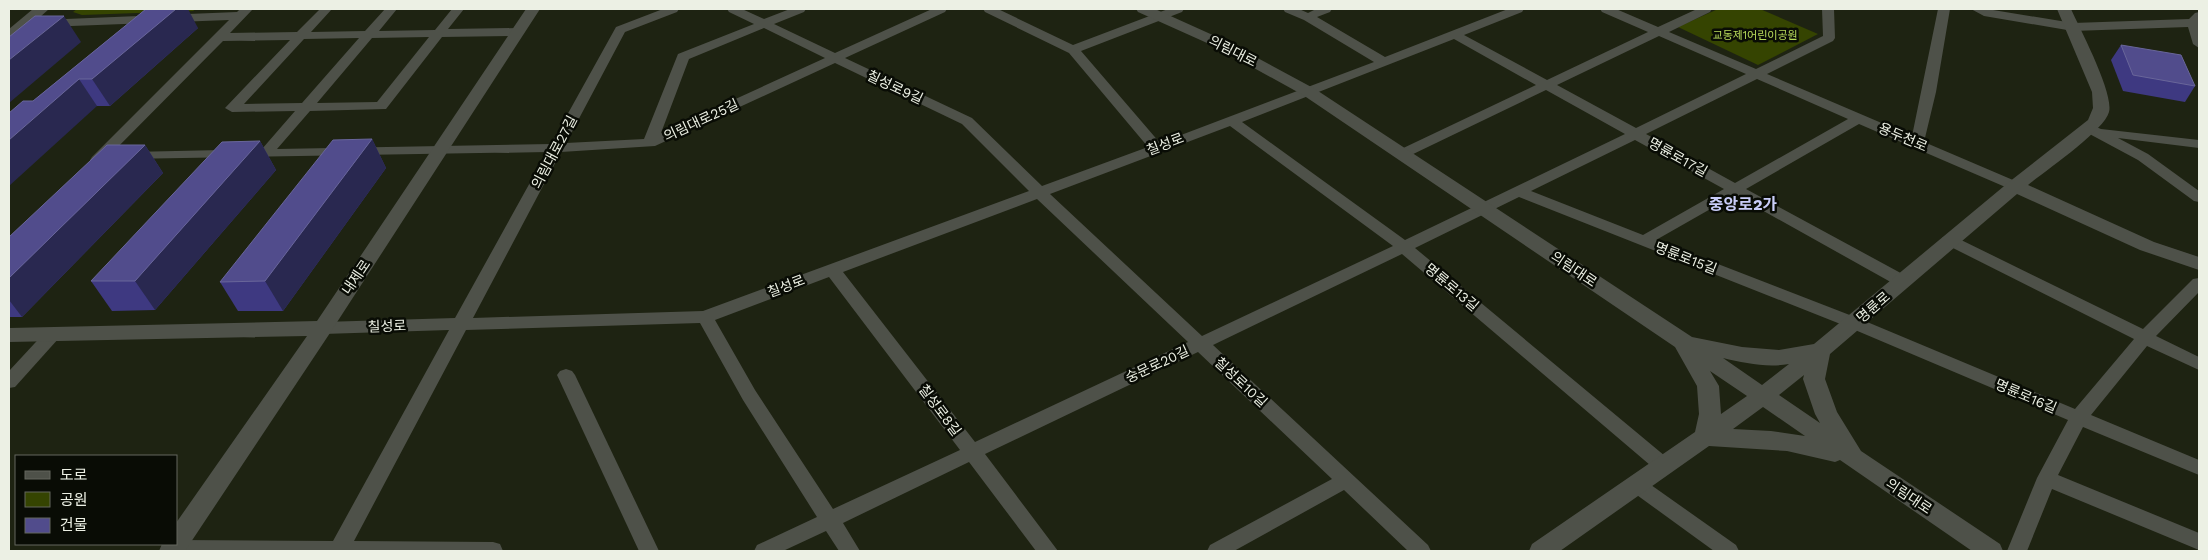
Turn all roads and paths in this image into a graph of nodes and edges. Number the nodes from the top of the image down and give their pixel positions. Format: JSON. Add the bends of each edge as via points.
{"nodes":[{"id":1,"x":42,"y":9,"type":"edge"},
{"id":2,"x":326,"y":9,"type":"edge"},
{"id":3,"x":392,"y":9,"type":"edge"},
{"id":4,"x":458,"y":9,"type":"edge"},
{"id":5,"x":533,"y":9,"type":"edge"},
{"id":6,"x":673,"y":9,"type":"edge"},
{"id":7,"x":732,"y":9,"type":"edge"},
{"id":8,"x":800,"y":9,"type":"edge"},
{"id":9,"x":941,"y":9,"type":"edge"},
{"id":10,"x":989,"y":9,"type":"edge"},
{"id":11,"x":1289,"y":9,"type":"edge"},
{"id":12,"x":1326,"y":9,"type":"edge"},
{"id":13,"x":1484,"y":9,"type":"edge"},
{"id":14,"x":1518,"y":9,"type":"edge"},
{"id":15,"x":1606,"y":9,"type":"edge"},
{"id":16,"x":1706,"y":9,"type":"edge"},
{"id":17,"x":1828,"y":9,"type":"edge"},
{"id":18,"x":1944,"y":9,"type":"edge"},
{"id":19,"x":1977,"y":9,"type":"edge"},
{"id":20,"x":2064,"y":9,"type":"edge"},
{"id":21,"x":1160,"y":11,"type":"edge"},
{"id":22,"x":243,"y":12,"type":"edge"},
{"id":23,"x":1499,"y":16,"type":"junction"},
{"id":24,"x":1308,"y":17,"type":"junction"},
{"id":25,"x":2196,"y":19,"type":"edge"},
{"id":26,"x":25,"y":24,"type":"junction"},
{"id":27,"x":764,"y":24,"type":"junction"},
{"id":28,"x":2073,"y":27,"type":"junction"},
{"id":29,"x":1658,"y":31,"type":"junction"},
{"id":30,"x":518,"y":32,"type":"junction"},
{"id":31,"x":440,"y":33,"type":"junction"},
{"id":32,"x":369,"y":34,"type":"junction"},
{"id":33,"x":1454,"y":34,"type":"junction"},
{"id":34,"x":301,"y":36,"type":"junction"},
{"id":35,"x":9,"y":37,"type":"edge"},
{"id":36,"x":218,"y":37,"type":"junction"},
{"id":37,"x":2199,"y":44,"type":"edge"},
{"id":38,"x":1073,"y":50,"type":"junction"},
{"id":39,"x":834,"y":58,"type":"junction"},
{"id":40,"x":1384,"y":62,"type":"junction"},
{"id":41,"x":1758,"y":74,"type":"junction"},
{"id":42,"x":1546,"y":84,"type":"junction"},
{"id":43,"x":1309,"y":92,"type":"junction"},
{"id":44,"x":306,"y":107,"type":"junction"},
{"id":45,"x":1859,"y":118,"type":"junction"},
{"id":46,"x":1230,"y":120,"type":"junction"},
{"id":47,"x":2089,"y":128,"type":"junction"},
{"id":48,"x":1637,"y":134,"type":"junction"},
{"id":49,"x":650,"y":143,"type":"junction"},
{"id":50,"x":1918,"y":143,"type":"junction"},
{"id":51,"x":2199,"y":144,"type":"edge"},
{"id":52,"x":557,"y":148,"type":"junction"},
{"id":53,"x":1157,"y":148,"type":"junction"},
{"id":54,"x":441,"y":150,"type":"junction"},
{"id":55,"x":266,"y":154,"type":"junction"},
{"id":56,"x":1402,"y":154,"type":"junction"},
{"id":57,"x":100,"y":157,"type":"junction"},
{"id":58,"x":86,"y":170,"type":"edge"},
{"id":59,"x":2015,"y":186,"type":"junction"},
{"id":60,"x":1735,"y":188,"type":"junction"},
{"id":61,"x":1039,"y":192,"type":"junction"},
{"id":62,"x":1519,"y":192,"type":"junction"},
{"id":63,"x":2199,"y":198,"type":"edge"},
{"id":64,"x":1484,"y":209,"type":"junction"},
{"id":65,"x":1949,"y":240,"type":"junction"},
{"id":66,"x":1643,"y":241,"type":"junction"},
{"id":67,"x":1404,"y":247,"type":"junction"},
{"id":68,"x":2199,"y":264,"type":"edge"},
{"id":69,"x":832,"y":269,"type":"junction"},
{"id":70,"x":1902,"y":281,"type":"junction"},
{"id":71,"x":2199,"y":283,"type":"edge"},
{"id":72,"x":705,"y":317,"type":"junction"},
{"id":73,"x":1854,"y":323,"type":"junction"},
{"id":74,"x":461,"y":324,"type":"junction"},
{"id":75,"x":323,"y":328,"type":"junction"},
{"id":76,"x":52,"y":334,"type":"junction"},
{"id":77,"x":9,"y":335,"type":"edge"},
{"id":78,"x":2145,"y":337,"type":"junction"},
{"id":79,"x":1682,"y":341,"type":"junction"},
{"id":80,"x":1200,"y":344,"type":"junction"},
{"id":81,"x":1820,"y":350,"type":"junction"},
{"id":82,"x":2199,"y":364,"type":"edge"},
{"id":83,"x":566,"y":375,"type":"dead end"},
{"id":84,"x":9,"y":382,"type":"edge"},
{"id":85,"x":1763,"y":396,"type":"junction"},
{"id":86,"x":2078,"y":418,"type":"junction"},
{"id":87,"x":1705,"y":437,"type":"junction"},
{"id":88,"x":972,"y":452,"type":"junction"},
{"id":89,"x":1856,"y":460,"type":"junction"},
{"id":90,"x":1664,"y":466,"type":"junction"},
{"id":91,"x":2199,"y":468,"type":"edge"},
{"id":92,"x":2047,"y":478,"type":"junction"},
{"id":93,"x":1346,"y":480,"type":"junction"},
{"id":94,"x":1638,"y":485,"type":"junction"},
{"id":95,"x":831,"y":520,"type":"junction"},
{"id":96,"x":178,"y":541,"type":"edge"},
{"id":97,"x":2199,"y":542,"type":"edge"},
{"id":98,"x":172,"y":550,"type":"edge"},
{"id":99,"x":338,"y":550,"type":"edge"},
{"id":100,"x":493,"y":550,"type":"dead end"},
{"id":101,"x":648,"y":551,"type":"edge"},
{"id":102,"x":764,"y":551,"type":"edge"},
{"id":103,"x":850,"y":551,"type":"edge"},
{"id":104,"x":1048,"y":551,"type":"edge"},
{"id":105,"x":1217,"y":551,"type":"edge"},
{"id":106,"x":1421,"y":551,"type":"edge"},
{"id":107,"x":1541,"y":551,"type":"edge"},
{"id":108,"x":1729,"y":551,"type":"edge"},
{"id":109,"x":1991,"y":551,"type":"edge"},
{"id":110,"x":2017,"y":551,"type":"edge"}],
"edges":[{"from":1,"to":26,"type":"street"},
{"from":2,"to":34,"type":"street"},
{"from":3,"to":32,"type":"street"},
{"from":4,"to":31,"type":"street"},
{"from":5,"to":30,"type":"street","name":"내제로"},
{"from":6,"to":52,"type":"street","name":"의림대로27길","via":[[620,30]]},
{"from":7,"to":27,"type":"street","name":"칠성로9길"},
{"from":8,"to":27,"type":"street"},
{"from":9,"to":39,"type":"street","name":"의림대로25길"},
{"from":10,"to":38,"type":"street"},
{"from":11,"to":24,"type":"street"},
{"from":12,"to":24,"type":"street"},
{"from":13,"to":23,"type":"street"},
{"from":14,"to":23,"type":"street","name":"칠성로"},
{"from":15,"to":29,"type":"street","name":"용두천로"},
{"from":16,"to":29,"type":"street"},
{"from":17,"to":41,"type":"street","name":"숭문로20길","via":[[1829,38]]},
{"from":18,"to":50,"type":"street","via":[[1932,86]]},
{"from":19,"to":28,"type":"street"},
{"from":20,"to":28,"type":"street","name":"명륜로"},
{"from":21,"to":38,"type":"street"},
{"from":21,"to":43,"type":"street","name":"의림대로"},
{"from":22,"to":26,"type":"street"},
{"from":22,"to":36,"type":"street"},
{"from":23,"to":33,"type":"street","name":"칠성로"},
{"from":24,"to":40,"type":"street"},
{"from":25,"to":28,"type":"street"},
{"from":25,"to":37,"type":"street"},
{"from":26,"to":35,"type":"street"},
{"from":27,"to":39,"type":"street","name":"칠성로9길"},
{"from":27,"to":49,"type":"street","via":[[683,57]]},
{"from":28,"to":47,"type":"street","name":"명륜로","via":[[2103,107],[2101,116]]},
{"from":29,"to":41,"type":"street","name":"용두천로"},
{"from":29,"to":42,"type":"street"},
{"from":30,"to":31,"type":"street"},
{"from":30,"to":54,"type":"street","name":"내제로"},
{"from":31,"to":32,"type":"street"},
{"from":31,"to":44,"type":"street","via":[[380,106]]},
{"from":32,"to":34,"type":"street"},
{"from":32,"to":44,"type":"street"},
{"from":33,"to":40,"type":"street","name":"칠성로"},
{"from":33,"to":42,"type":"street","name":"명륜로17길"},
{"from":34,"to":36,"type":"street"},
{"from":34,"to":44,"type":"street","via":[[232,108]]},
{"from":36,"to":57,"type":"street"},
{"from":38,"to":53,"type":"street"},
{"from":39,"to":49,"type":"street","name":"의림대로25길"},
{"from":39,"to":61,"type":"street","name":"칠성로9길","via":[[967,121]]},
{"from":40,"to":43,"type":"street","name":"칠성로"},
{"from":41,"to":45,"type":"street","name":"용두천로"},
{"from":41,"to":48,"type":"street","name":"숭문로20길"},
{"from":42,"to":48,"type":"street","name":"명륜로17길"},
{"from":42,"to":56,"type":"street"},
{"from":43,"to":46,"type":"street","name":"칠성로"},
{"from":43,"to":56,"type":"street","name":"의림대로"},
{"from":44,"to":55,"type":"street"},
{"from":45,"to":50,"type":"street","name":"용두천로"},
{"from":45,"to":60,"type":"street"},
{"from":46,"to":53,"type":"street","name":"칠성로"},
{"from":46,"to":67,"type":"street","name":"명륜로13길"},
{"from":47,"to":51,"type":"street"},
{"from":47,"to":59,"type":"street","name":"명륜로"},
{"from":47,"to":63,"type":"street","via":[[2143,157]]},
{"from":48,"to":60,"type":"street","name":"명륜로17길"},
{"from":48,"to":62,"type":"street","name":"숭문로20길"},
{"from":49,"to":52,"type":"street","name":"의림대로25길"},
{"from":50,"to":59,"type":"street","name":"용두천로"},
{"from":52,"to":54,"type":"street","name":"의림대로25길"},
{"from":52,"to":74,"type":"street","name":"의림대로27길"},
{"from":53,"to":61,"type":"street","name":"칠성로"},
{"from":54,"to":55,"type":"street","name":"의림대로25길"},
{"from":54,"to":75,"type":"street","name":"내제로"},
{"from":55,"to":57,"type":"street","name":"의림대로25길"},
{"from":56,"to":64,"type":"street","name":"의림대로"},
{"from":57,"to":58,"type":"street"},
{"from":59,"to":65,"type":"street","name":"명륜로"},
{"from":59,"to":68,"type":"street","name":"용두천로","via":[[2147,246]]},
{"from":60,"to":66,"type":"street"},
{"from":60,"to":70,"type":"street","name":"명륜로17길"},
{"from":61,"to":69,"type":"street","name":"칠성로"},
{"from":61,"to":80,"type":"street","name":"칠성로10길"},
{"from":62,"to":64,"type":"street","name":"숭문로20길"},
{"from":62,"to":66,"type":"street","name":"명륜로15길"},
{"from":64,"to":67,"type":"street","name":"숭문로20길"},
{"from":64,"to":79,"type":"street","name":"의림대로"},
{"from":65,"to":70,"type":"street","name":"명륜로"},
{"from":65,"to":78,"type":"street"},
{"from":66,"to":73,"type":"street","name":"명륜로15길"},
{"from":67,"to":80,"type":"street","name":"숭문로20길"},
{"from":67,"to":90,"type":"street","name":"명륜로13길"},
{"from":69,"to":72,"type":"street","name":"칠성로"},
{"from":69,"to":88,"type":"street","name":"칠성로8길"},
{"from":70,"to":73,"type":"street","name":"명륜로"},
{"from":71,"to":78,"type":"street"},
{"from":72,"to":74,"type":"street","name":"칠성로"},
{"from":72,"to":95,"type":"street","via":[[749,395]]},
{"from":73,"to":81,"type":"street","name":"명륜로"},
{"from":73,"to":86,"type":"street","name":"명륜로16길"},
{"from":74,"to":75,"type":"street","name":"칠성로"},
{"from":74,"to":99,"type":"street","name":"의림대로27길"},
{"from":75,"to":76,"type":"street","name":"칠성로"},
{"from":75,"to":96,"type":"street","name":"내제로"},
{"from":76,"to":77,"type":"street","name":"칠성로"},
{"from":76,"to":84,"type":"street"},
{"from":78,"to":82,"type":"street"},
{"from":78,"to":86,"type":"street"},
{"from":79,"to":81,"type":"street","via":[[1742,355],[1779,358]]},
{"from":79,"to":85,"type":"street","name":"의림대로"},
{"from":79,"to":87,"type":"street","via":[[1708,386],[1710,414]]},
{"from":80,"to":88,"type":"street","name":"숭문로20길"},
{"from":80,"to":93,"type":"street","name":"칠성로10길"},
{"from":81,"to":85,"type":"street","name":"명륜로"},
{"from":81,"to":89,"type":"street","via":[[1814,379],[1826,414]]},
{"from":83,"to":101,"type":"street"},
{"from":85,"to":87,"type":"street","name":"명륜로"},
{"from":85,"to":89,"type":"street","name":"의림대로"},
{"from":86,"to":91,"type":"street","name":"명륜로16길"},
{"from":86,"to":92,"type":"street"},
{"from":87,"to":89,"type":"street","via":[[1754,437],[1806,444]]},
{"from":87,"to":90,"type":"street","name":"명륜로"},
{"from":88,"to":95,"type":"street","name":"숭문로20길"},
{"from":88,"to":104,"type":"street","name":"칠성로8길"},
{"from":89,"to":109,"type":"street","name":"의림대로"},
{"from":90,"to":94,"type":"street","name":"명륜로"},
{"from":92,"to":97,"type":"street"},
{"from":92,"to":110,"type":"street"},
{"from":93,"to":105,"type":"street"},
{"from":93,"to":106,"type":"street","name":"칠성로10길"},
{"from":94,"to":107,"type":"street","name":"명륜로"},
{"from":94,"to":108,"type":"street"},
{"from":95,"to":102,"type":"street","name":"숭문로20길"},
{"from":95,"to":103,"type":"street"},
{"from":98,"to":99,"type":"street"},
{"from":99,"to":100,"type":"street"}]}
